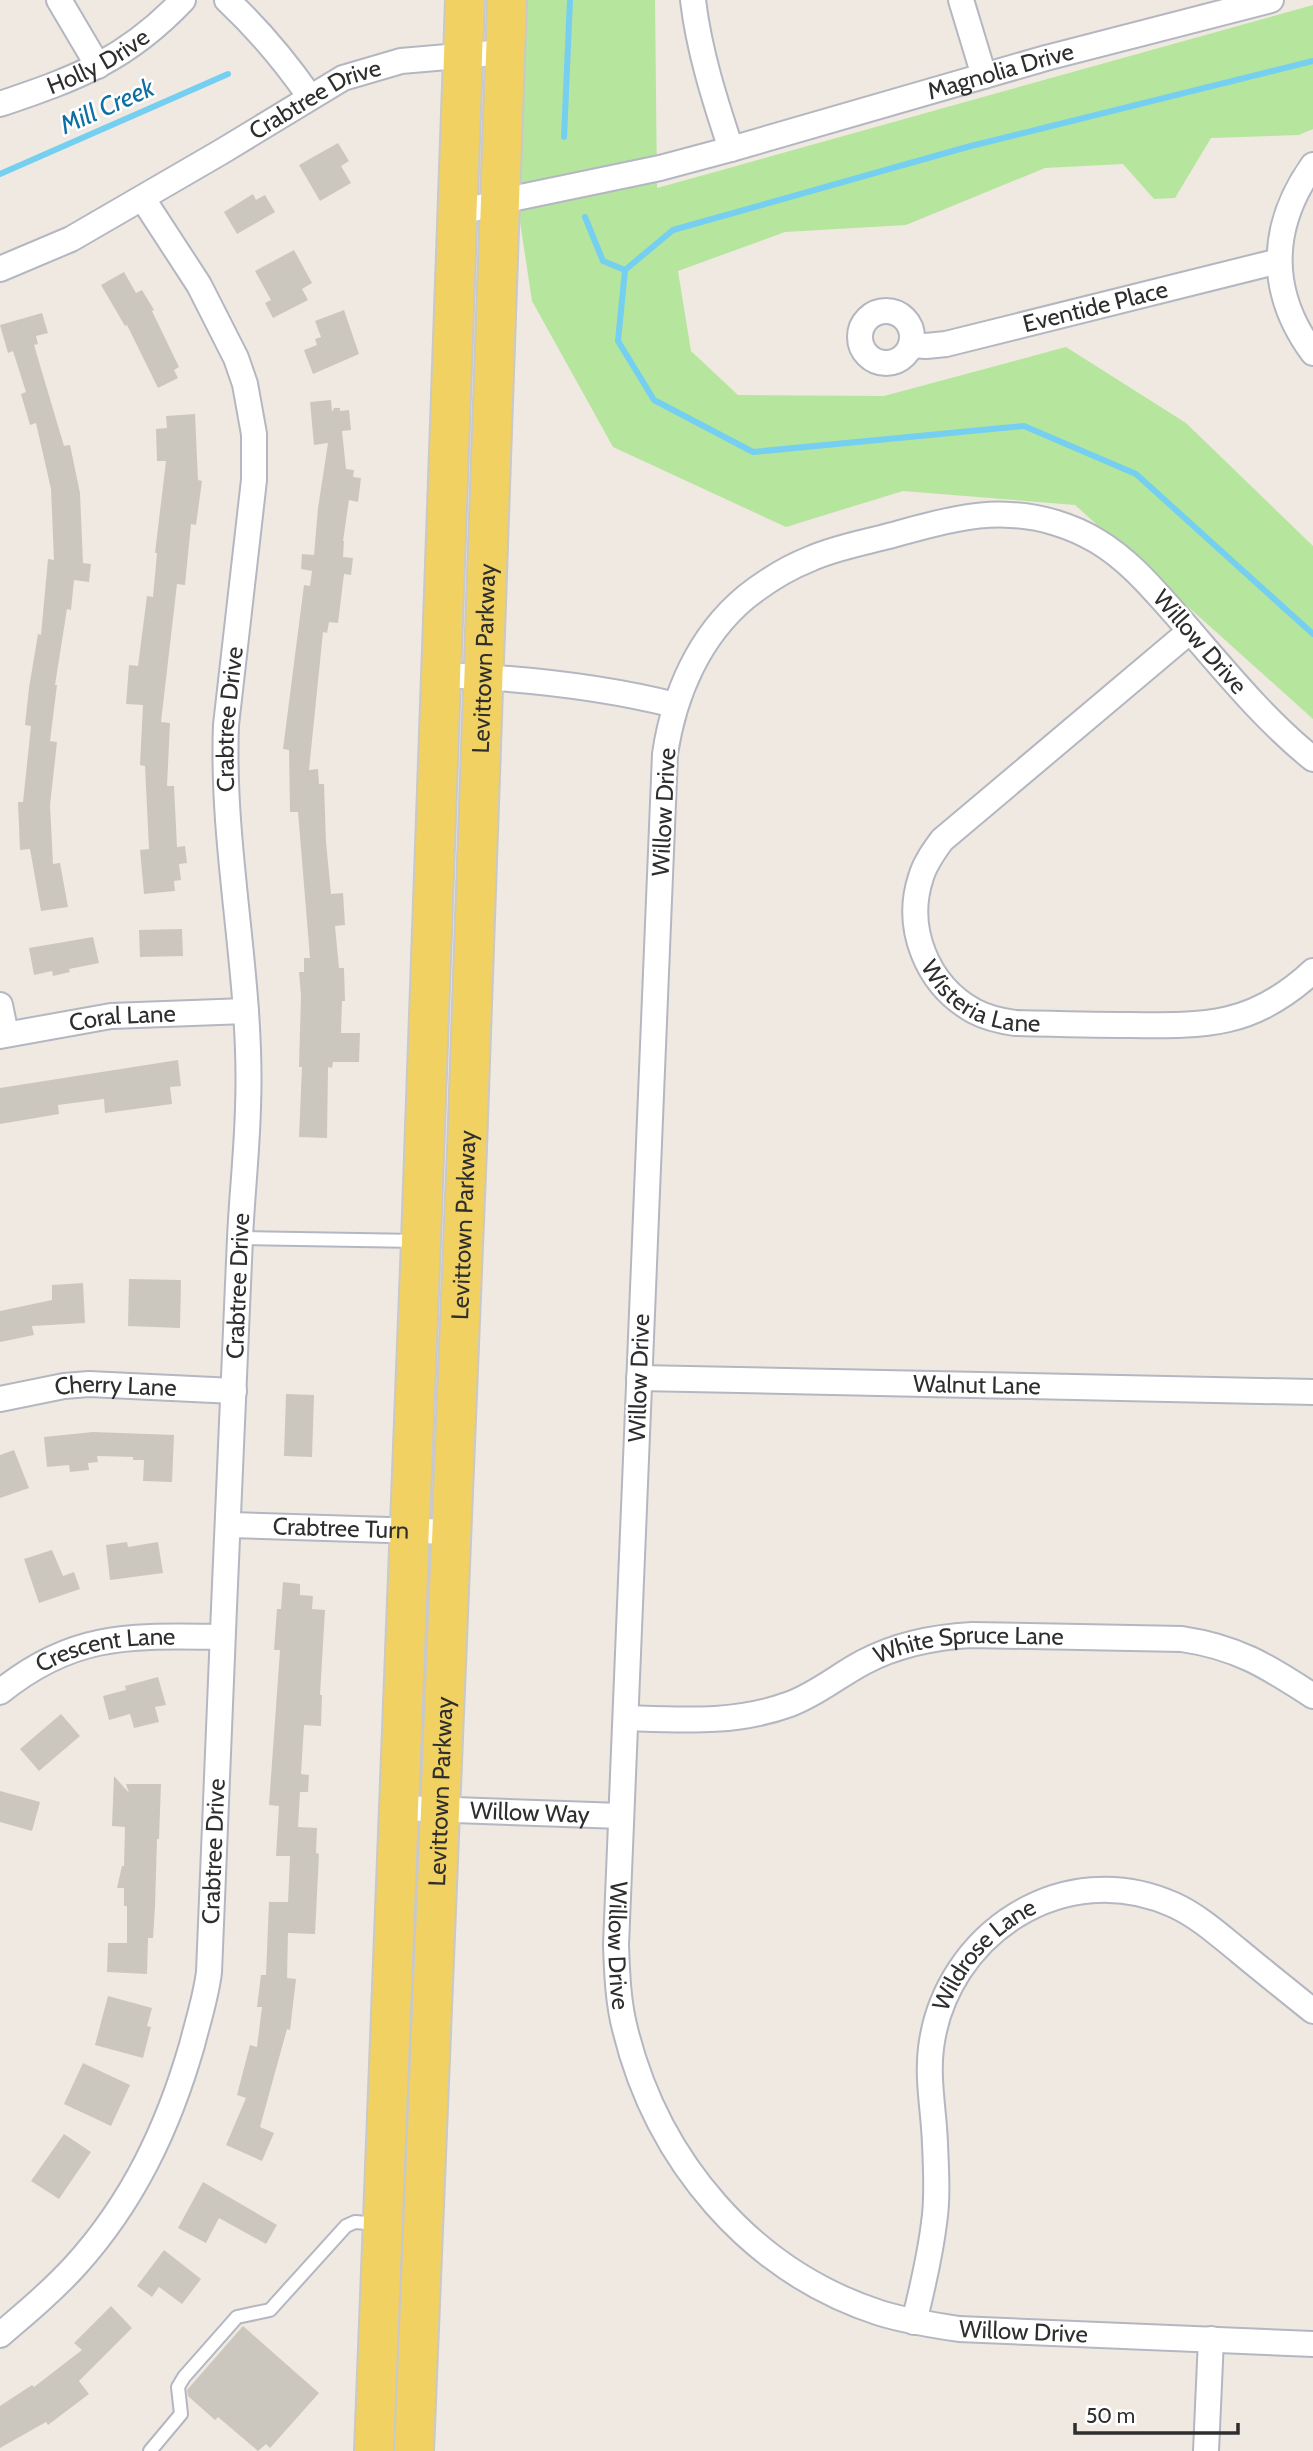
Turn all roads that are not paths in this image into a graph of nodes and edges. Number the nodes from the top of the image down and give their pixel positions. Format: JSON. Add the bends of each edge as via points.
{"nodes":[{"id":1,"x":59,"y":0,"type":"edge"},
{"id":2,"x":183,"y":0,"type":"edge"},
{"id":3,"x":227,"y":0,"type":"edge"},
{"id":4,"x":465,"y":0,"type":"edge"},
{"id":5,"x":507,"y":0,"type":"edge"},
{"id":6,"x":694,"y":0,"type":"edge"},
{"id":7,"x":961,"y":0,"type":"edge"},
{"id":8,"x":1271,"y":0,"type":"edge"},
{"id":9,"x":1240,"y":4,"type":"edge"},
{"id":10,"x":505,"y":52,"type":"junction"},
{"id":11,"x":463,"y":56,"type":"junction"},
{"id":12,"x":98,"y":66,"type":"junction"},
{"id":13,"x":984,"y":76,"type":"junction"},
{"id":14,"x":310,"y":97,"type":"junction"},
{"id":15,"x":0,"y":104,"type":"edge"},
{"id":16,"x":731,"y":149,"type":"junction"},
{"id":17,"x":1313,"y":165,"type":"edge"},
{"id":18,"x":143,"y":199,"type":"junction"},
{"id":19,"x":500,"y":202,"type":"junction"},
{"id":20,"x":457,"y":213,"type":"junction"},
{"id":21,"x":1279,"y":261,"type":"junction"},
{"id":22,"x":0,"y":269,"type":"edge"},
{"id":23,"x":911,"y":345,"type":"dead end"},
{"id":24,"x":1313,"y":354,"type":"edge"},
{"id":25,"x":1190,"y":631,"type":"junction"},
{"id":26,"x":442,"y":675,"type":"junction"},
{"id":27,"x":484,"y":676,"type":"junction"},
{"id":28,"x":675,"y":705,"type":"junction"},
{"id":29,"x":1313,"y":759,"type":"edge"},
{"id":30,"x":1313,"y":971,"type":"edge"},
{"id":31,"x":0,"y":1005,"type":"edge"},
{"id":32,"x":246,"y":1011,"type":"junction"},
{"id":33,"x":3,"y":1035,"type":"edge"},
{"id":34,"x":240,"y":1238,"type":"junction"},
{"id":35,"x":421,"y":1241,"type":"junction"},
{"id":36,"x":639,"y":1378,"type":"junction"},
{"id":37,"x":234,"y":1391,"type":"junction"},
{"id":38,"x":1313,"y":1392,"type":"edge"},
{"id":39,"x":0,"y":1399,"type":"edge"},
{"id":40,"x":229,"y":1525,"type":"junction"},
{"id":41,"x":410,"y":1531,"type":"junction"},
{"id":42,"x":452,"y":1532,"type":"junction"},
{"id":43,"x":222,"y":1637,"type":"junction"},
{"id":44,"x":0,"y":1692,"type":"edge"},
{"id":45,"x":1313,"y":1696,"type":"edge"},
{"id":46,"x":626,"y":1718,"type":"junction"},
{"id":47,"x":399,"y":1808,"type":"junction"},
{"id":48,"x":440,"y":1810,"type":"junction"},
{"id":49,"x":621,"y":1816,"type":"junction"},
{"id":50,"x":1313,"y":2011,"type":"edge"},
{"id":51,"x":383,"y":2224,"type":"junction"},
{"id":52,"x":914,"y":2322,"type":"junction"},
{"id":53,"x":0,"y":2335,"type":"edge"},
{"id":54,"x":1211,"y":2339,"type":"junction"},
{"id":55,"x":1313,"y":2344,"type":"edge"},
{"id":56,"x":150,"y":2451,"type":"edge"},
{"id":57,"x":374,"y":2451,"type":"edge"},
{"id":58,"x":414,"y":2451,"type":"edge"},
{"id":59,"x":1206,"y":2451,"type":"edge"}],
"edges":[{"from":1,"to":12,"type":"street"},
{"from":2,"to":12,"type":"street","name":"Holly Drive","via":[[137,43]]},
{"from":3,"to":14,"type":"street","via":[[284,59]]},
{"from":4,"to":11,"type":"main road","name":"Levittown Parkway"},
{"from":5,"to":10,"type":"main road","name":"Levittown Parkway"},
{"from":6,"to":16,"type":"street","via":[[696,23]]},
{"from":7,"to":13,"type":"street"},
{"from":8,"to":9,"type":"street","name":"Magnolia Drive"},
{"from":9,"to":13,"type":"street","name":"Magnolia Drive"},
{"from":10,"to":11,"type":"street","name":"Crabtree Drive"},
{"from":10,"to":19,"type":"main road","name":"Levittown Parkway"},
{"from":11,"to":14,"type":"street","name":"Crabtree Drive","via":[[374,67]]},
{"from":11,"to":20,"type":"main road","name":"Levittown Parkway"},
{"from":12,"to":15,"type":"street","name":"Holly Drive","via":[[67,82]]},
{"from":13,"to":16,"type":"street","name":"Magnolia Drive"},
{"from":14,"to":18,"type":"street","name":"Crabtree Drive"},
{"from":16,"to":19,"type":"street","name":"Magnolia Drive"},
{"from":17,"to":21,"type":"street","via":[[1289,204]]},
{"from":18,"to":22,"type":"street","name":"Crabtree Drive","via":[[71,239]]},
{"from":18,"to":32,"type":"street","name":"Crabtree Drive","via":[[199,285],[236,358],[254,434],[254,480],[225,763]]},
{"from":19,"to":20,"type":"street","name":"Magnolia Drive"},
{"from":19,"to":27,"type":"main road","name":"Levittown Parkway"},
{"from":20,"to":26,"type":"main road","name":"Levittown Parkway"},
{"from":21,"to":23,"type":"street","name":"Eventide Place","via":[[946,344]]},
{"from":21,"to":24,"type":"street","via":[[1291,317]]},
{"from":25,"to":28,"type":"street","name":"Willow Drive","via":[[1142,576],[1096,540],[1042,519],[984,514],[853,545],[776,576],[745,598],[718,626],[684,680]]},
{"from":25,"to":29,"type":"street","name":"Willow Drive","via":[[1238,687]]},
{"from":25,"to":30,"type":"street","name":"Wisteria Lane","via":[[942,839],[921,877],[915,911],[920,946],[940,984],[953,996],[990,1018],[1015,1023],[1206,1025],[1265,1006]]},
{"from":26,"to":27,"type":"street"},
{"from":26,"to":35,"type":"main road","name":"Levittown Parkway"},
{"from":27,"to":28,"type":"street","via":[[626,693]]},
{"from":27,"to":42,"type":"main road","name":"Levittown Parkway"},
{"from":28,"to":36,"type":"street","name":"Willow Drive","via":[[665,754]]},
{"from":31,"to":33,"type":"street"},
{"from":32,"to":33,"type":"street","name":"Coral Lane","via":[[111,1016]]},
{"from":32,"to":34,"type":"street","name":"Crabtree Drive","via":[[248,1106]]},
{"from":34,"to":35,"type":"lane"},
{"from":34,"to":37,"type":"street","name":"Crabtree Drive"},
{"from":35,"to":41,"type":"main road","name":"Levittown Parkway"},
{"from":36,"to":38,"type":"street","name":"Walnut Lane"},
{"from":36,"to":46,"type":"street","name":"Willow Drive"},
{"from":37,"to":39,"type":"street","name":"Cherry Lane","via":[[89,1384]]},
{"from":37,"to":40,"type":"street","name":"Crabtree Drive"},
{"from":40,"to":41,"type":"street","name":"Crabtree Turn"},
{"from":40,"to":43,"type":"street","name":"Crabtree Drive"},
{"from":41,"to":42,"type":"street","name":"Crabtree Turn"},
{"from":41,"to":47,"type":"main road","name":"Levittown Parkway"},
{"from":42,"to":48,"type":"main road","name":"Levittown Parkway"},
{"from":43,"to":44,"type":"street","name":"Crescent Lane","via":[[140,1636],[83,1645],[44,1661]]},
{"from":43,"to":53,"type":"street","name":"Crabtree Drive","via":[[209,1972],[178,2092],[165,2127],[116,2215],[52,2290]]},
{"from":45,"to":46,"type":"street","name":"White Spruce Lane","via":[[1268,1666],[1208,1643],[972,1635],[944,1636],[890,1650],[802,1699],[762,1713],[706,1721]]},
{"from":46,"to":49,"type":"street","name":"Willow Drive"},
{"from":47,"to":48,"type":"street","name":"Willow Way"},
{"from":47,"to":51,"type":"main road","name":"Levittown Parkway"},
{"from":48,"to":49,"type":"street","name":"Willow Way"},
{"from":48,"to":58,"type":"main road","name":"Levittown Parkway"},
{"from":49,"to":52,"type":"street","name":"Willow Drive","via":[[616,1945],[624,2027],[638,2075],[682,2164],[743,2234],[774,2259],[843,2299]]},
{"from":50,"to":52,"type":"street","name":"Wildrose Lane","via":[[1196,1917],[1146,1896],[1119,1891],[1065,1895],[1038,1903],[992,1931],[956,1973],[935,2023],[930,2064],[935,2221]]},
{"from":51,"to":56,"type":"lane","via":[[355,2222],[346,2226],[270,2310],[237,2317],[184,2376],[178,2387],[181,2414]]},
{"from":51,"to":57,"type":"main road","name":"Levittown Parkway"},
{"from":52,"to":54,"type":"street","name":"Willow Drive","via":[[959,2329]]},
{"from":54,"to":55,"type":"street","name":"Willow Drive"},
{"from":54,"to":59,"type":"street"}]}
